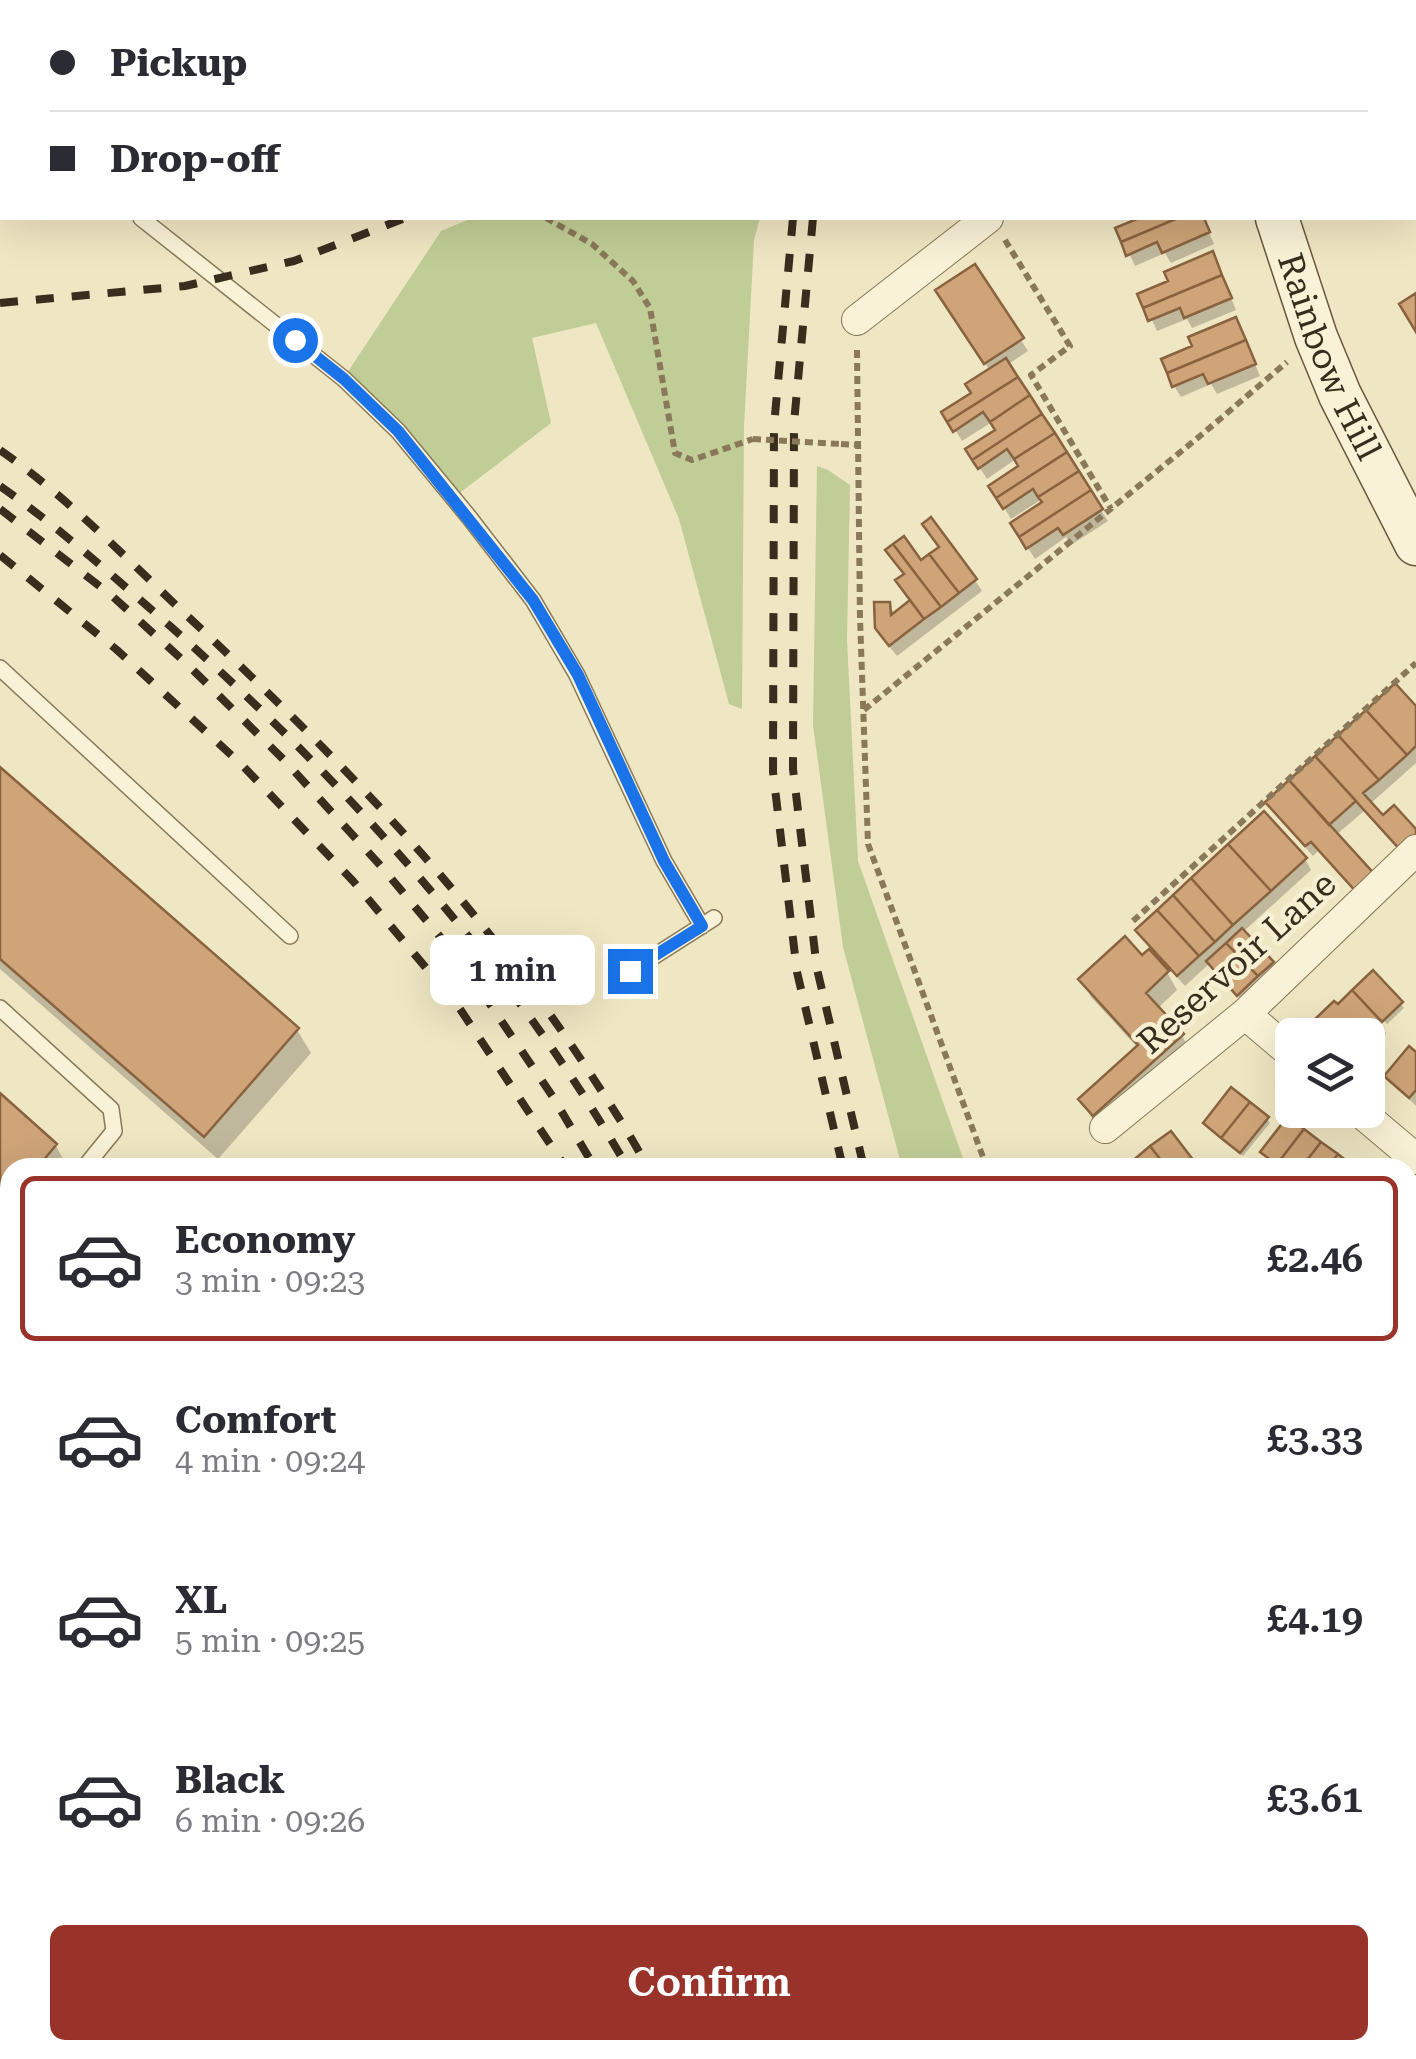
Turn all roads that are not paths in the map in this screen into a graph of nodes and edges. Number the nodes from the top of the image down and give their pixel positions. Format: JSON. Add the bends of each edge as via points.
{"nodes":[{"id":1,"x":144,"y":220,"type":"edge"},
{"id":2,"x":1278,"y":220,"type":"edge"},
{"id":3,"x":994,"y":226,"type":"edge"},
{"id":4,"x":857,"y":320,"type":"road end"},
{"id":5,"x":1416,"y":544,"type":"edge"},
{"id":6,"x":0,"y":668,"type":"edge"},
{"id":7,"x":1416,"y":850,"type":"edge"},
{"id":8,"x":290,"y":936,"type":"dead end"},
{"id":9,"x":630,"y":971,"type":"dead end"},
{"id":10,"x":0,"y":1008,"type":"edge"},
{"id":11,"x":1245,"y":1014,"type":"junction"},
{"id":12,"x":1275,"y":1040,"type":"edge"},
{"id":13,"x":1105,"y":1128,"type":"dead end"},
{"id":14,"x":1379,"y":1128,"type":"edge"},
{"id":15,"x":92,"y":1158,"type":"edge"},
{"id":16,"x":1415,"y":1158,"type":"edge"}],
"edges":[{"from":1,"to":9,"type":"lane","via":[[344,379],[398,431],[533,600],[578,675],[664,861],[708,922]]},
{"from":2,"to":5,"type":"main road","name":"Rainbow Hill","via":[[1340,395]]},
{"from":3,"to":4,"type":"street"},
{"from":6,"to":8,"type":"lane"},
{"from":7,"to":11,"type":"street","name":"Reservoir Lane"},
{"from":10,"to":15,"type":"lane","via":[[112,1109],[114,1131]]},
{"from":11,"to":12,"type":"street"},
{"from":11,"to":13,"type":"street","name":"Reservoir Lane"},
{"from":14,"to":16,"type":"street"}]}
